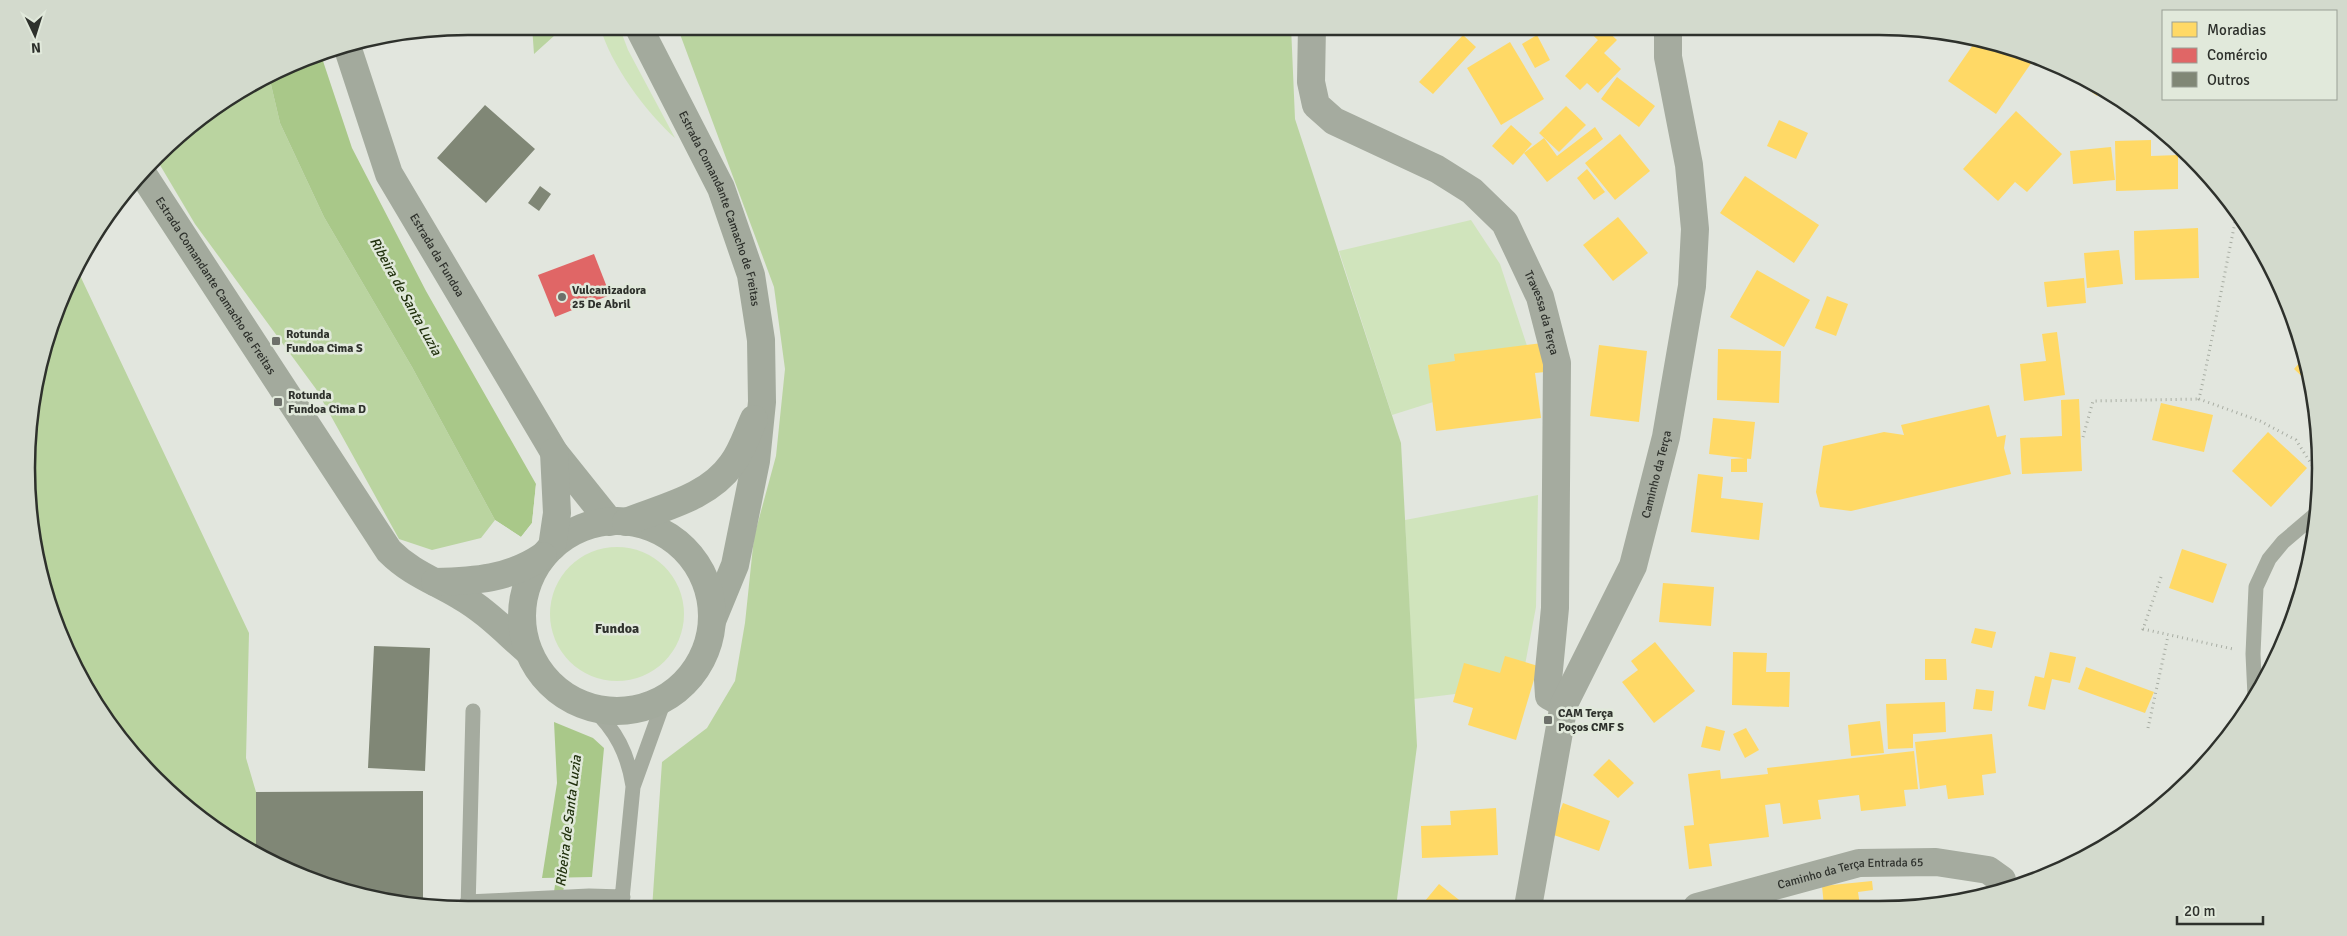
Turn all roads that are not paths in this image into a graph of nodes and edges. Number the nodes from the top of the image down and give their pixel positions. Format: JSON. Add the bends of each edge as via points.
{"nodes":[{"id":1,"x":643,"y":35,"type":"edge"},
{"id":2,"x":1312,"y":35,"type":"edge"},
{"id":3,"x":1668,"y":35,"type":"edge"},
{"id":4,"x":349,"y":52,"type":"edge"},
{"id":5,"x":146,"y":179,"type":"edge"},
{"id":6,"x":762,"y":402,"type":"junction"},
{"id":7,"x":554,"y":452,"type":"junction"},
{"id":8,"x":2308,"y":521,"type":"edge"},
{"id":9,"x":618,"y":522,"type":"junction"},
{"id":10,"x":543,"y":556,"type":"junction"},
{"id":11,"x":433,"y":582,"type":"junction"},
{"id":12,"x":712,"y":621,"type":"junction"},
{"id":13,"x":528,"y":651,"type":"junction"},
{"id":14,"x":2254,"y":683,"type":"edge"},
{"id":15,"x":665,"y":698,"type":"junction"},
{"id":16,"x":1564,"y":704,"type":"junction"},
{"id":17,"x":601,"y":709,"type":"junction"},
{"id":18,"x":473,"y":711,"type":"dead end"},
{"id":19,"x":634,"y":788,"type":"junction"},
{"id":20,"x":2002,"y":880,"type":"dead end"},
{"id":21,"x":468,"y":901,"type":"edge"},
{"id":22,"x":513,"y":901,"type":"edge"},
{"id":23,"x":613,"y":901,"type":"edge"},
{"id":24,"x":622,"y":901,"type":"edge"},
{"id":25,"x":1529,"y":901,"type":"edge"},
{"id":26,"x":1716,"y":901,"type":"edge"}],
"edges":[{"from":1,"to":6,"type":"main road","name":"Estrada Comandante Camacho de Freitas","via":[[721,188],[751,275],[761,340]]},
{"from":2,"to":16,"type":"street","name":"Travessa da Terça","via":[[1311,82],[1316,105],[1334,121],[1437,170],[1472,191],[1505,222],[1540,296],[1557,363],[1556,608],[1548,680],[1549,696]]},
{"from":3,"to":16,"type":"street","name":"Caminho da Terça","via":[[1668,57],[1688,165],[1695,229],[1692,286],[1666,437],[1632,566]]},
{"from":4,"to":7,"type":"main road","name":"Estrada da Fundoa","via":[[389,174]]},
{"from":5,"to":11,"type":"main road","name":"Estrada Comandante Camacho de Freitas","via":[[389,551],[415,574]]},
{"from":6,"to":9,"type":"main road","name":"Estrada Comandante Camacho de Freitas","via":[[734,463],[721,478],[701,493]]},
{"from":6,"to":12,"type":"main road","name":"Estrada Comandante Camacho de Freitas","via":[[756,461],[736,565]]},
{"from":7,"to":9,"type":"main road","name":"Estrada da Fundoa"},
{"from":7,"to":10,"type":"main road","name":"Estrada da Fundoa","via":[[556,513]]},
{"from":8,"to":14,"type":"lane","via":[[2282,542],[2269,559],[2256,587]]},
{"from":9,"to":10,"type":"main road","name":"Estrada Comandante Camacho de Freitas","via":[[585,527]]},
{"from":9,"to":12,"type":"main road","via":[[660,532],[689,554],[707,585]]},
{"from":10,"to":11,"type":"main road","via":[[494,576]]},
{"from":10,"to":13,"type":"main road","name":"Estrada da Fundoa","via":[[525,592],[523,631]]},
{"from":11,"to":13,"type":"main road","name":"Estrada Comandante Camacho de Freitas","via":[[486,614]]},
{"from":12,"to":15,"type":"main road","via":[[708,644],[698,666]]},
{"from":13,"to":17,"type":"main road","via":[[553,686],[571,699]]},
{"from":15,"to":17,"type":"main road","via":[[629,710]]},
{"from":15,"to":19,"type":"lane"},
{"from":16,"to":25,"type":"street","name":"Caminho da Terça"},
{"from":17,"to":19,"type":"lane","via":[[623,747]]},
{"from":18,"to":21,"type":"lane"},
{"from":19,"to":24,"type":"lane"},
{"from":20,"to":26,"type":"street","name":"Caminho da Terça Entrada 65","via":[[1988,870],[1936,862],[1858,863]]},
{"from":22,"to":23,"type":"lane","via":[[589,896]]}]}
